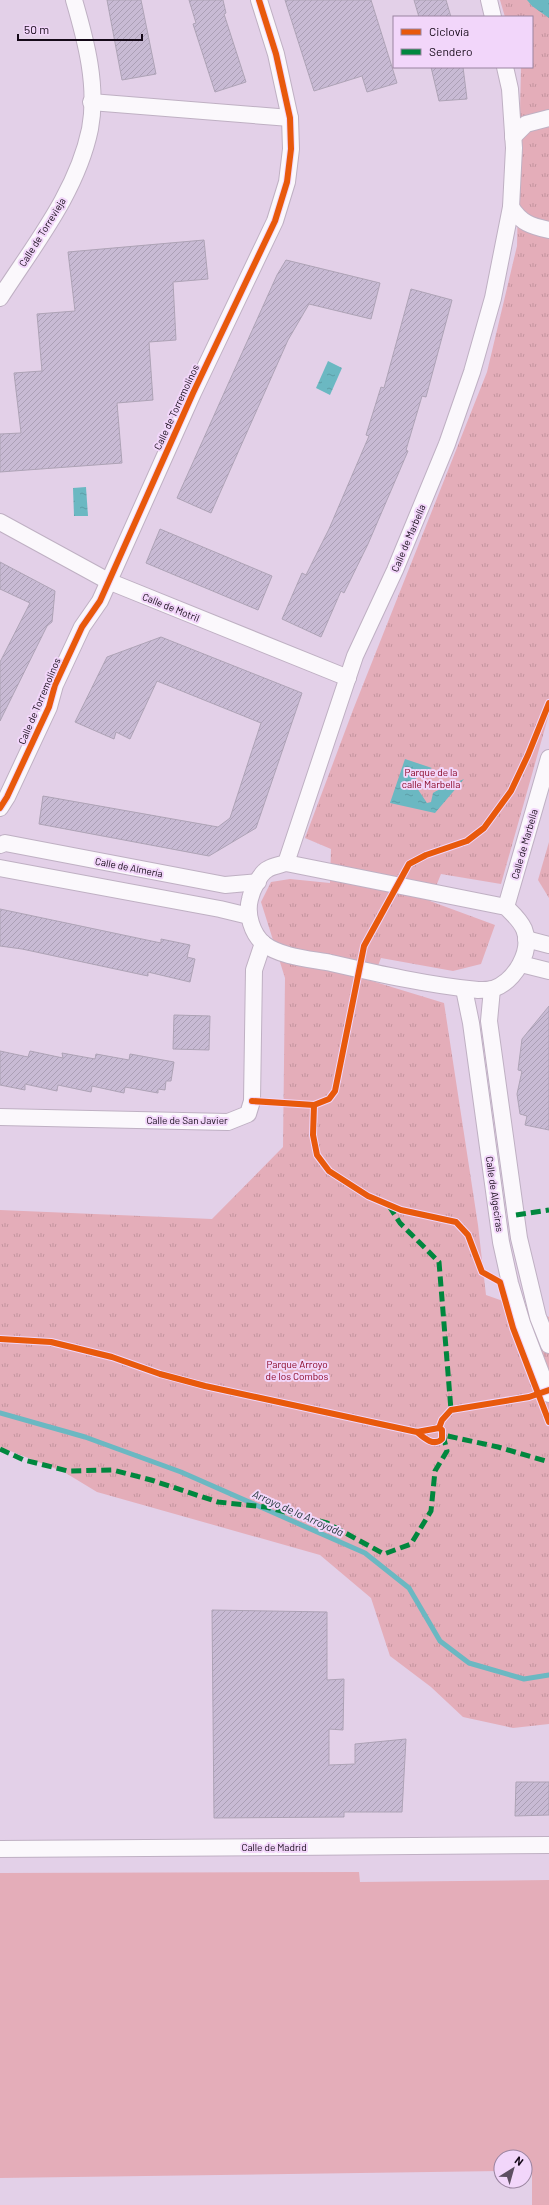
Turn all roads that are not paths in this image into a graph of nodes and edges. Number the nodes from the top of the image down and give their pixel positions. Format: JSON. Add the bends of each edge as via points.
{"nodes":[{"id":1,"x":74,"y":0,"type":"edge"},
{"id":2,"x":259,"y":0,"type":"edge"},
{"id":3,"x":489,"y":0,"type":"edge"},
{"id":4,"x":493,"y":16,"type":"edge"},
{"id":5,"x":505,"y":68,"type":"edge"},
{"id":6,"x":91,"y":102,"type":"junction"},
{"id":7,"x":290,"y":118,"type":"junction"},
{"id":8,"x":549,"y":118,"type":"edge"},
{"id":9,"x":513,"y":137,"type":"junction"},
{"id":10,"x":511,"y":207,"type":"junction"},
{"id":11,"x":549,"y":230,"type":"edge"},
{"id":12,"x":0,"y":298,"type":"edge"},
{"id":13,"x":0,"y":522,"type":"edge"},
{"id":14,"x":108,"y":581,"type":"junction"},
{"id":15,"x":348,"y":678,"type":"junction"},
{"id":16,"x":549,"y":758,"type":"edge"},
{"id":17,"x":0,"y":808,"type":"edge"},
{"id":18,"x":0,"y":845,"type":"edge"},
{"id":19,"x":286,"y":863,"type":"junction"},
{"id":20,"x":0,"y":868,"type":"edge"},
{"id":21,"x":258,"y":882,"type":"junction"},
{"id":22,"x":506,"y":907,"type":"junction"},
{"id":23,"x":249,"y":916,"type":"junction"},
{"id":24,"x":526,"y":939,"type":"junction"},
{"id":25,"x":263,"y":943,"type":"junction"},
{"id":26,"x":549,"y":945,"type":"edge"},
{"id":27,"x":521,"y":964,"type":"junction"},
{"id":28,"x":549,"y":971,"type":"edge"},
{"id":29,"x":464,"y":989,"type":"junction"},
{"id":30,"x":492,"y":989,"type":"junction"},
{"id":31,"x":0,"y":1117,"type":"edge"},
{"id":32,"x":549,"y":1345,"type":"edge"},
{"id":33,"x":549,"y":1394,"type":"edge"},
{"id":34,"x":549,"y":1845,"type":"edge"},
{"id":35,"x":0,"y":1849,"type":"edge"}],
"edges":[{"from":1,"to":6,"type":"street","name":"Calle de Torrevieja","via":[[86,42],[92,84]]},
{"from":2,"to":7,"type":"street","name":"Calle de Torremolinos","via":[[276,54]]},
{"from":3,"to":4,"type":"street"},
{"from":5,"to":9,"type":"street","name":"Calle de Marbella","via":[[510,89]]},
{"from":6,"to":7,"type":"street"},
{"from":6,"to":12,"type":"street","name":"Calle de Torrevieja","via":[[90,128],[65,198]]},
{"from":7,"to":14,"type":"street","name":"Calle de Torremolinos","via":[[291,149],[287,182],[275,221],[193,393]]},
{"from":8,"to":9,"type":"street","via":[[526,124]]},
{"from":9,"to":10,"type":"street","name":"Calle de Marbella"},
{"from":10,"to":11,"type":"street","via":[[518,218],[534,227]]},
{"from":10,"to":15,"type":"street","name":"Calle de Marbella","via":[[493,298],[472,372],[447,444],[395,570],[355,656]]},
{"from":13,"to":14,"type":"street","name":"Calle de Motril"},
{"from":14,"to":15,"type":"street","name":"Calle de Motril"},
{"from":14,"to":17,"type":"street","name":"Calle de Torremolinos","via":[[100,601],[82,627],[55,685],[49,707]]},
{"from":15,"to":19,"type":"street","name":"Calle de Marbella"},
{"from":16,"to":22,"type":"street","name":"Calle de Marbella"},
{"from":18,"to":21,"type":"street","name":"Calle de Almería","via":[[5,843],[225,885]]},
{"from":19,"to":21,"type":"street","via":[[267,869]]},
{"from":19,"to":22,"type":"street"},
{"from":20,"to":23,"type":"street"},
{"from":21,"to":23,"type":"street","via":[[248,905]]},
{"from":22,"to":24,"type":"street","via":[[524,929]]},
{"from":23,"to":25,"type":"street","via":[[253,930]]},
{"from":24,"to":26,"type":"street"},
{"from":24,"to":27,"type":"street"},
{"from":25,"to":29,"type":"street","via":[[282,952],[305,958]]},
{"from":25,"to":31,"type":"street","name":"Calle de San Javier","via":[[254,970],[252,1101],[248,1114],[228,1122]]},
{"from":27,"to":28,"type":"street"},
{"from":27,"to":30,"type":"street","via":[[503,983]]},
{"from":29,"to":30,"type":"street"},
{"from":29,"to":33,"type":"street","name":"Calle de Algeciras","via":[[471,1023],[501,1242],[522,1323]]},
{"from":30,"to":32,"type":"street","name":"Calle de Algeciras","via":[[489,1021],[519,1238],[538,1317]]},
{"from":34,"to":35,"type":"street","name":"Calle de Madrid"}]}
